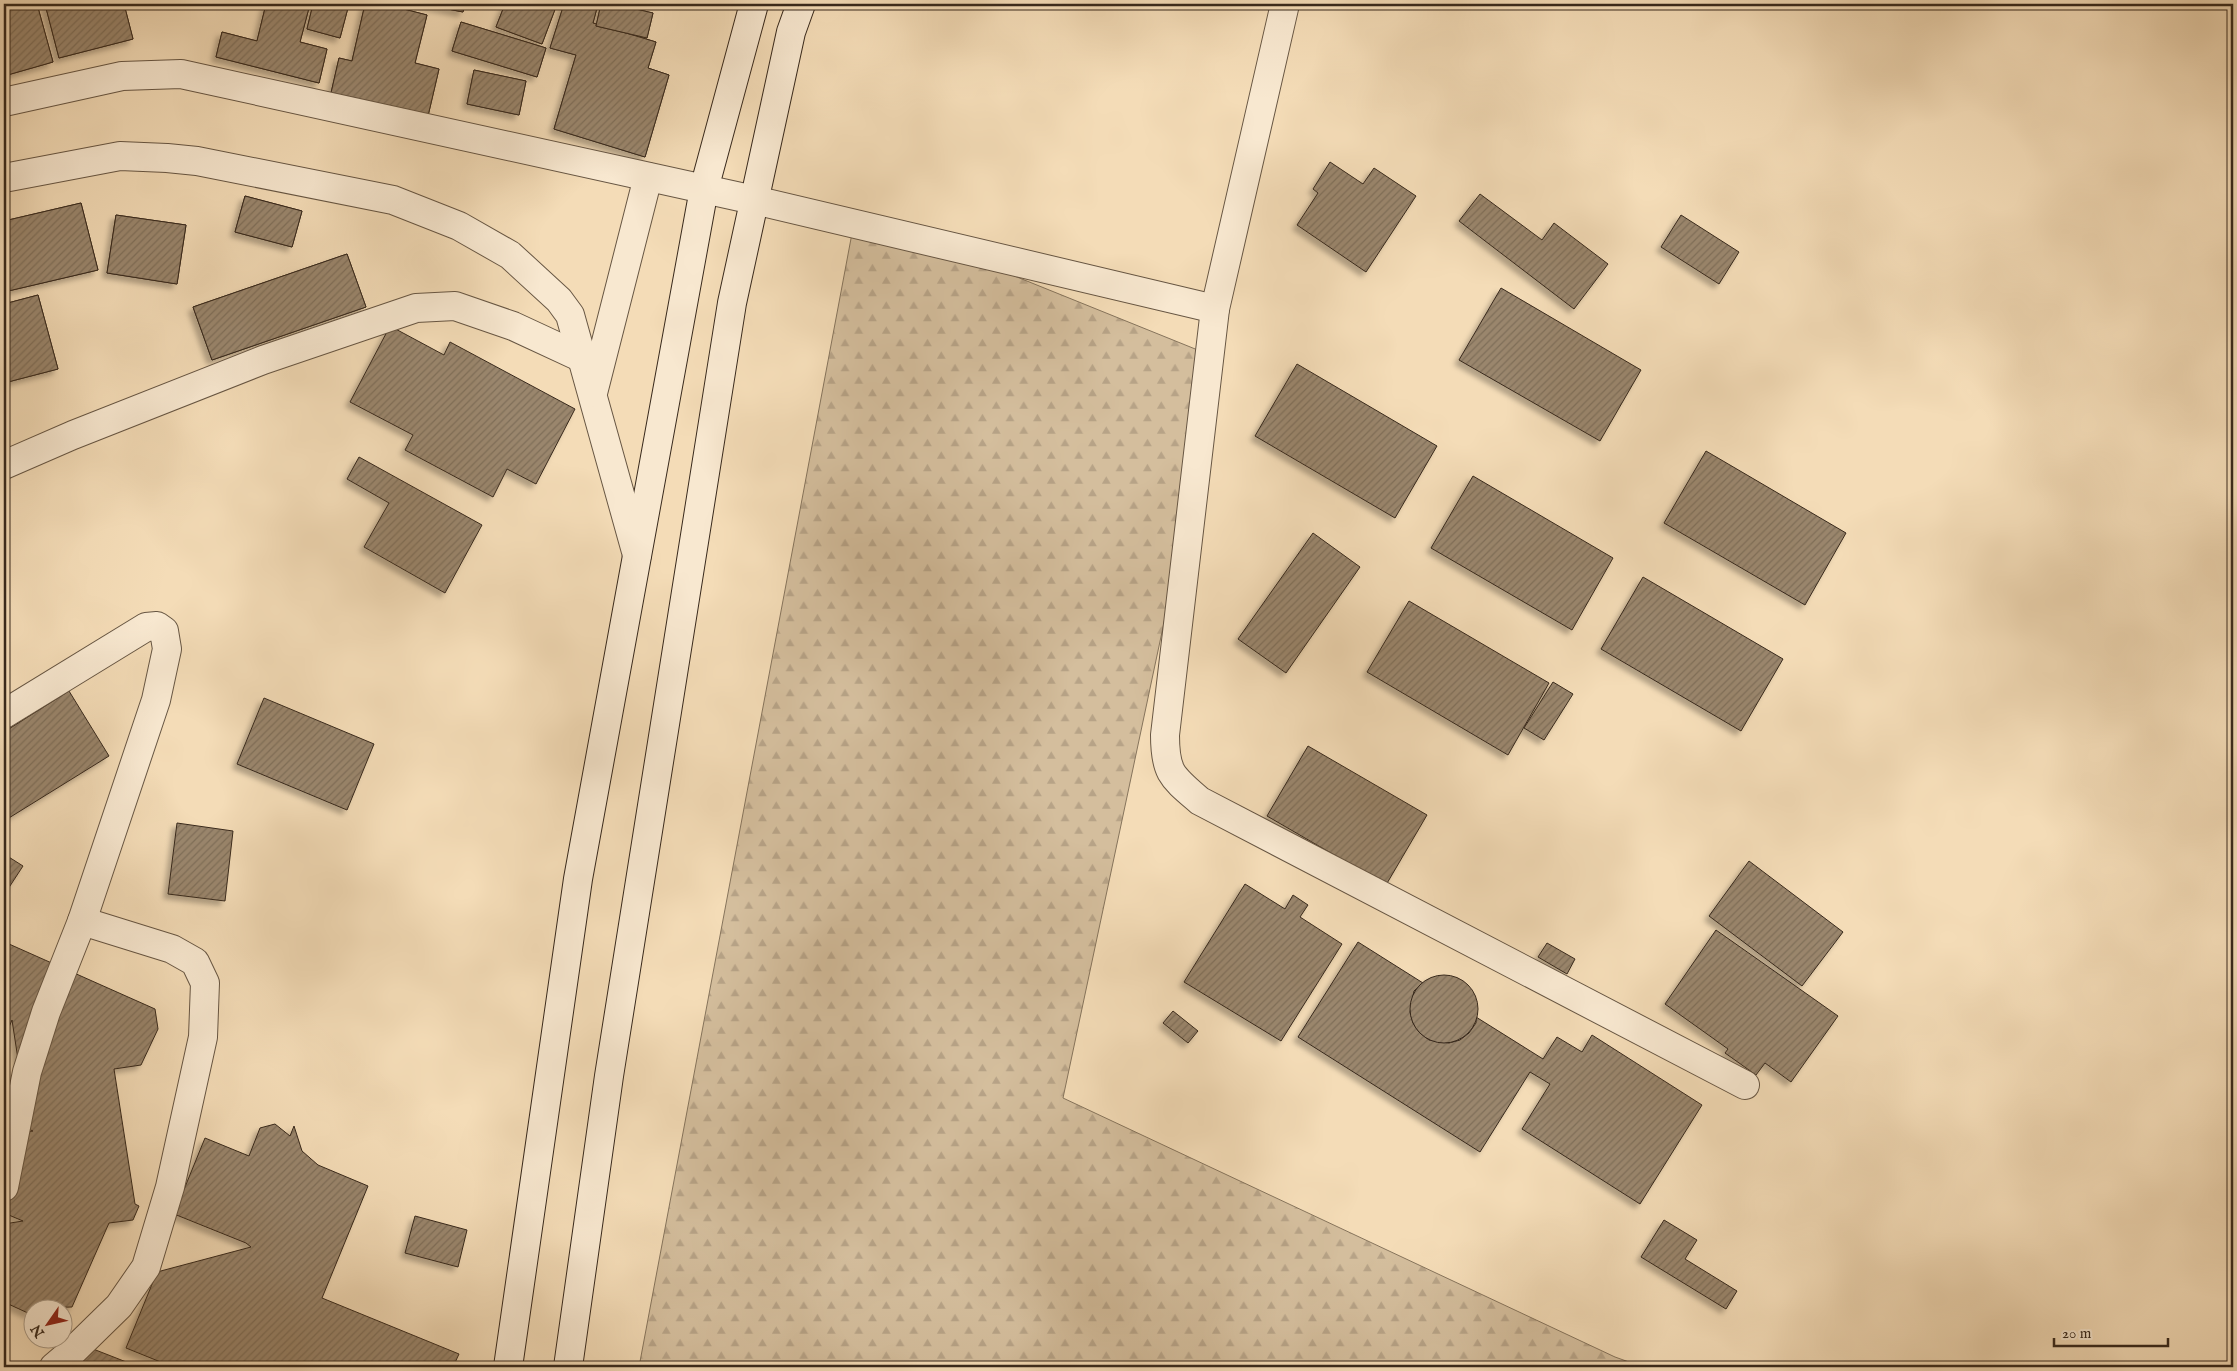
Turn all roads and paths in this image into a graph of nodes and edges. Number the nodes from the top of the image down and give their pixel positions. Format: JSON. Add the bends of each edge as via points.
{"nodes":[{"id":1,"x":754,"y":4,"type":"edge"},
{"id":2,"x":801,"y":4,"type":"edge"},
{"id":3,"x":1285,"y":4,"type":"edge"},
{"id":4,"x":4,"y":102,"type":"edge"},
{"id":5,"x":648,"y":177,"type":"junction"},
{"id":6,"x":4,"y":178,"type":"edge"},
{"id":7,"x":704,"y":189,"type":"junction"},
{"id":8,"x":754,"y":200,"type":"junction"},
{"id":9,"x":1215,"y":309,"type":"junction"},
{"id":10,"x":582,"y":358,"type":"junction"},
{"id":11,"x":593,"y":393,"type":"junction"},
{"id":12,"x":4,"y":465,"type":"edge"},
{"id":13,"x":637,"y":555,"type":"junction"},
{"id":14,"x":4,"y":714,"type":"edge"},
{"id":15,"x":82,"y":921,"type":"junction"},
{"id":16,"x":1745,"y":1085,"type":"dead end"},
{"id":17,"x":4,"y":1187,"type":"edge"},
{"id":18,"x":54,"y":1367,"type":"edge"},
{"id":19,"x":508,"y":1367,"type":"edge"},
{"id":20,"x":568,"y":1367,"type":"edge"}],
"edges":[{"from":1,"to":7,"type":"street"},
{"from":2,"to":8,"type":"street"},
{"from":3,"to":9,"type":"street"},
{"from":4,"to":5,"type":"street","via":[[122,76],[180,74]]},
{"from":5,"to":7,"type":"street"},
{"from":5,"to":11,"type":"street"},
{"from":6,"to":10,"type":"street","via":[[120,156],[167,158],[198,161],[393,200],[459,226],[516,260],[566,308]]},
{"from":7,"to":8,"type":"street"},
{"from":7,"to":13,"type":"street"},
{"from":8,"to":9,"type":"street"},
{"from":8,"to":20,"type":"street","via":[[729,323],[609,1076]]},
{"from":9,"to":16,"type":"street","via":[[1165,736],[1165,757],[1170,772],[1200,800]]},
{"from":10,"to":11,"type":"street"},
{"from":10,"to":12,"type":"street","via":[[513,326],[455,306],[416,308],[263,360]]},
{"from":11,"to":13,"type":"street"},
{"from":13,"to":19,"type":"street","via":[[578,879]]},
{"from":14,"to":15,"type":"street","via":[[146,627],[157,626],[164,631],[167,649],[156,700]]},
{"from":15,"to":17,"type":"street","via":[[46,1012],[27,1072]]},
{"from":15,"to":18,"type":"street","via":[[172,948],[195,962],[205,983],[203,1037],[170,1187],[146,1267],[119,1306]]}]}
